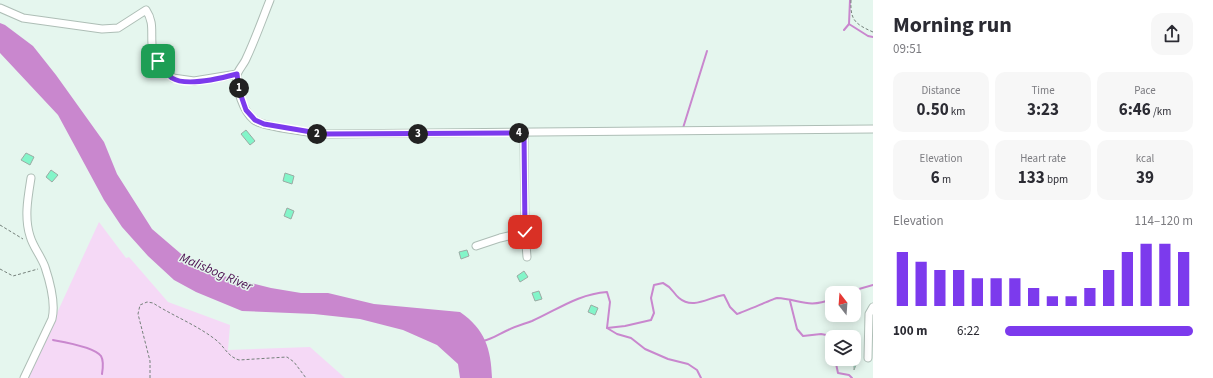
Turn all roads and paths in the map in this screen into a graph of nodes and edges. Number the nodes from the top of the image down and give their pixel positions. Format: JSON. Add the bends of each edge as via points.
{"nodes":[{"id":1,"x":270,"y":0,"type":"edge"},
{"id":2,"x":851,"y":0,"type":"edge"},
{"id":3,"x":0,"y":8,"type":"edge"},
{"id":4,"x":873,"y":32,"type":"edge"},
{"id":5,"x":237,"y":74,"type":"junction"},
{"id":6,"x":873,"y":129,"type":"edge"},
{"id":7,"x":524,"y":133,"type":"junction"},
{"id":8,"x":30,"y":178,"type":"dead end"},
{"id":9,"x":0,"y":225,"type":"edge"},
{"id":10,"x":525,"y":232,"type":"junction"},
{"id":11,"x":24,"y":239,"type":"dead end"},
{"id":12,"x":476,"y":246,"type":"dead end"},
{"id":13,"x":527,"y":257,"type":"dead end"},
{"id":14,"x":45,"y":267,"type":"junction"},
{"id":15,"x":0,"y":269,"type":"edge"},
{"id":16,"x":873,"y":307,"type":"edge"},
{"id":17,"x":868,"y":358,"type":"dead end"},
{"id":18,"x":24,"y":378,"type":"edge"},
{"id":19,"x":150,"y":378,"type":"edge"},
{"id":20,"x":306,"y":378,"type":"edge"}],
"edges":[{"from":1,"to":5,"type":"street","via":[[246,61]]},
{"from":2,"to":4,"type":"path","via":[[851,14],[854,20]]},
{"from":3,"to":5,"type":"street","via":[[23,18],[102,29],[118,28],[146,10],[152,23],[153,50],[158,61],[173,78],[194,81]]},
{"from":5,"to":7,"type":"street","via":[[246,110],[255,120],[264,124],[323,134]]},
{"from":6,"to":7,"type":"street"},
{"from":7,"to":10,"type":"street"},
{"from":8,"to":14,"type":"street","via":[[26,206],[28,227]]},
{"from":9,"to":11,"type":"path"},
{"from":10,"to":12,"type":"street"},
{"from":10,"to":13,"type":"street"},
{"from":14,"to":15,"type":"path","via":[[13,276]]},
{"from":14,"to":18,"type":"street","via":[[54,309],[52,319]]},
{"from":16,"to":17,"type":"street","via":[[869,314]]},
{"from":19,"to":20,"type":"path","via":[[150,361],[138,314],[140,305],[147,302],[153,303],[216,340],[233,358],[239,360],[287,356]]}]}
